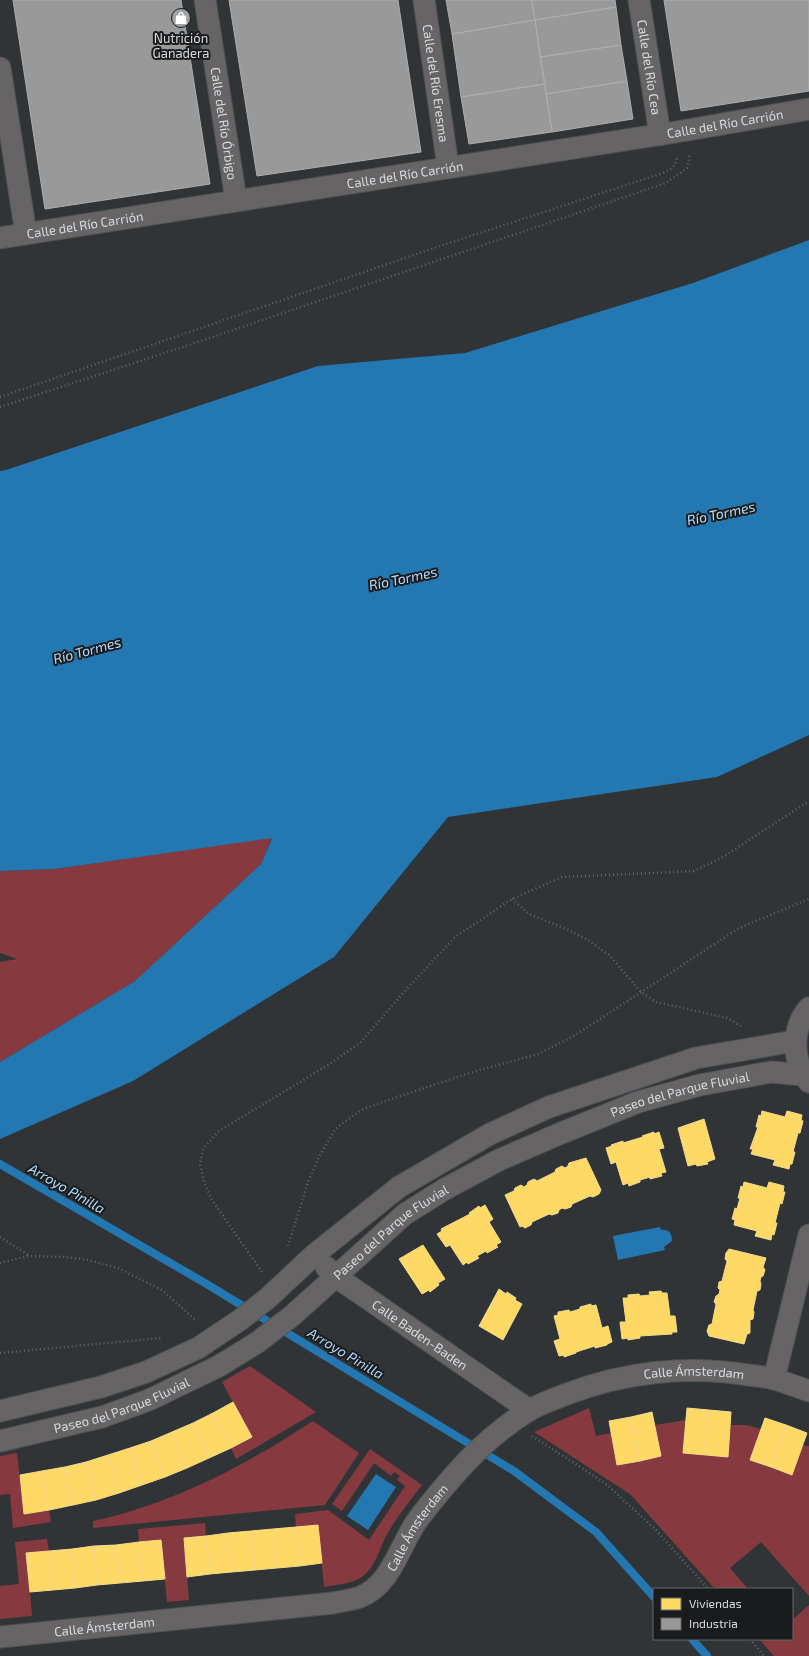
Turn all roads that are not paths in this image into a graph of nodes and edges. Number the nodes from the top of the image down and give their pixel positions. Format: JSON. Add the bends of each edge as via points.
{"nodes":[{"id":1,"x":205,"y":0,"type":"edge"},
{"id":2,"x":424,"y":0,"type":"edge"},
{"id":3,"x":639,"y":0,"type":"edge"},
{"id":4,"x":0,"y":68,"type":"edge"},
{"id":5,"x":809,"y":109,"type":"edge"},
{"id":6,"x":668,"y":134,"type":"junction"},
{"id":7,"x":448,"y":167,"type":"junction"},
{"id":8,"x":236,"y":200,"type":"junction"},
{"id":9,"x":26,"y":234,"type":"junction"},
{"id":10,"x":0,"y":238,"type":"edge"},
{"id":11,"x":809,"y":1008,"type":"edge"},
{"id":12,"x":795,"y":1040,"type":"junction"},
{"id":13,"x":806,"y":1079,"type":"edge"},
{"id":14,"x":809,"y":1235,"type":"edge"},
{"id":15,"x":314,"y":1255,"type":"junction"},
{"id":16,"x":335,"y":1276,"type":"junction"},
{"id":17,"x":774,"y":1379,"type":"junction"},
{"id":18,"x":809,"y":1391,"type":"edge"},
{"id":19,"x":529,"y":1410,"type":"junction"},
{"id":20,"x":0,"y":1411,"type":"edge"},
{"id":21,"x":0,"y":1441,"type":"edge"},
{"id":22,"x":0,"y":1637,"type":"edge"}],
"edges":[{"from":1,"to":8,"type":"street","name":"Calle del Río Órbigo"},
{"from":2,"to":7,"type":"street","name":"Calle del Río Eresma"},
{"from":3,"to":6,"type":"street","name":"Calle del Río Cea"},
{"from":4,"to":9,"type":"street"},
{"from":5,"to":6,"type":"street","name":"Calle del Río Carrión"},
{"from":6,"to":7,"type":"street","name":"Calle del Río Carrión"},
{"from":7,"to":8,"type":"street","name":"Calle del Río Carrión"},
{"from":8,"to":9,"type":"street","name":"Calle del Río Carrión"},
{"from":9,"to":10,"type":"street","name":"Calle del Río Carrión"},
{"from":11,"to":12,"type":"street","via":[[804,1014]]},
{"from":12,"to":13,"type":"street","via":[[797,1058]]},
{"from":12,"to":15,"type":"street","name":"Paseo del Parque Fluvial","via":[[696,1058],[549,1107],[490,1134],[399,1187]]},
{"from":13,"to":16,"type":"street","name":"Paseo del Parque Fluvial","via":[[771,1072],[700,1085],[638,1102],[559,1134],[498,1160],[405,1214]]},
{"from":14,"to":17,"type":"street"},
{"from":15,"to":16,"type":"street","name":"Calle Baden-Baden"},
{"from":15,"to":20,"type":"street","name":"Paseo del Parque Fluvial","via":[[268,1298],[198,1348],[146,1372],[101,1387]]},
{"from":16,"to":19,"type":"street","name":"Calle Baden-Baden"},
{"from":16,"to":21,"type":"street","name":"Paseo del Parque Fluvial","via":[[293,1315],[258,1342],[219,1366],[149,1400],[102,1417]]},
{"from":17,"to":18,"type":"street","name":"Calle Ámsterdam"},
{"from":17,"to":19,"type":"street","name":"Calle Ámsterdam","via":[[716,1371],[677,1370],[642,1373],[586,1387]]},
{"from":19,"to":22,"type":"street","name":"Calle Ámsterdam","via":[[496,1433],[466,1461],[417,1520],[386,1575],[373,1589],[360,1597],[333,1603]]}]}
